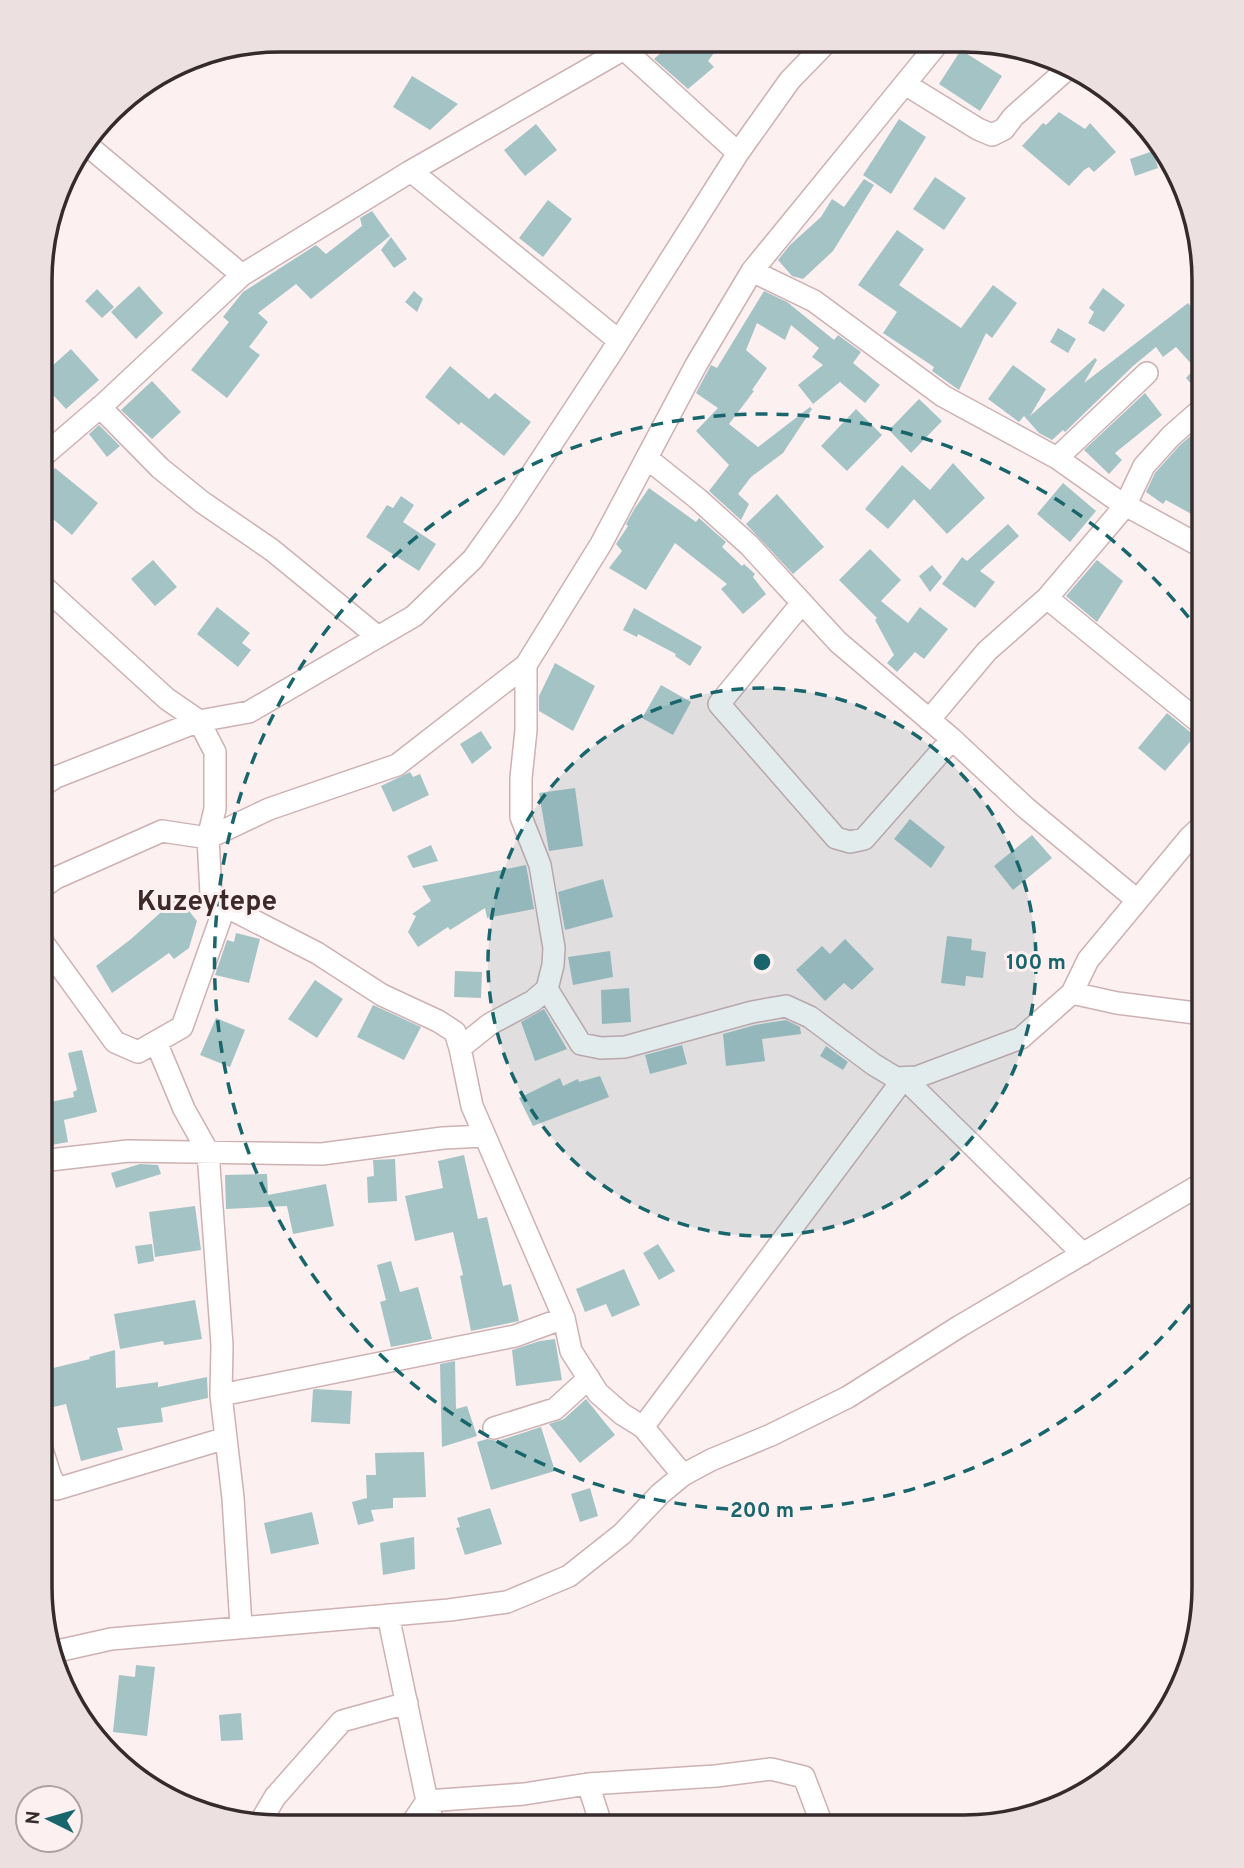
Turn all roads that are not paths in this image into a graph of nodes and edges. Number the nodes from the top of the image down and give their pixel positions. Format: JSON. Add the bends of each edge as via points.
{"nodes":[{"id":1,"x":620,"y":52,"type":"edge"},
{"id":2,"x":637,"y":52,"type":"edge"},
{"id":3,"x":817,"y":52,"type":"edge"},
{"id":4,"x":931,"y":52,"type":"edge"},
{"id":5,"x":1061,"y":75,"type":"edge"},
{"id":6,"x":905,"y":84,"type":"junction"},
{"id":7,"x":94,"y":150,"type":"edge"},
{"id":8,"x":738,"y":153,"type":"junction"},
{"id":9,"x":411,"y":171,"type":"junction"},
{"id":10,"x":752,"y":271,"type":"junction"},
{"id":11,"x":242,"y":275,"type":"junction"},
{"id":12,"x":618,"y":340,"type":"junction"},
{"id":13,"x":1147,"y":373,"type":"dead end"},
{"id":14,"x":100,"y":407,"type":"junction"},
{"id":15,"x":1192,"y":418,"type":"edge"},
{"id":16,"x":52,"y":448,"type":"edge"},
{"id":17,"x":1057,"y":458,"type":"junction"},
{"id":18,"x":648,"y":459,"type":"junction"},
{"id":19,"x":1125,"y":506,"type":"junction"},
{"id":20,"x":1192,"y":542,"type":"edge"},
{"id":21,"x":52,"y":594,"type":"edge"},
{"id":22,"x":1046,"y":598,"type":"junction"},
{"id":23,"x":802,"y":603,"type":"junction"},
{"id":24,"x":378,"y":637,"type":"junction"},
{"id":25,"x":526,"y":665,"type":"junction"},
{"id":26,"x":1192,"y":716,"type":"edge"},
{"id":27,"x":929,"y":720,"type":"junction"},
{"id":28,"x":199,"y":721,"type":"junction"},
{"id":29,"x":952,"y":738,"type":"junction"},
{"id":30,"x":52,"y":779,"type":"edge"},
{"id":31,"x":1192,"y":835,"type":"edge"},
{"id":32,"x":208,"y":838,"type":"junction"},
{"id":33,"x":52,"y":881,"type":"edge"},
{"id":34,"x":1137,"y":900,"type":"junction"},
{"id":35,"x":225,"y":906,"type":"junction"},
{"id":36,"x":52,"y":955,"type":"edge"},
{"id":37,"x":547,"y":989,"type":"junction"},
{"id":38,"x":1072,"y":993,"type":"junction"},
{"id":39,"x":1191,"y":1013,"type":"edge"},
{"id":40,"x":156,"y":1042,"type":"junction"},
{"id":41,"x":460,"y":1048,"type":"junction"},
{"id":42,"x":904,"y":1078,"type":"junction"},
{"id":43,"x":484,"y":1136,"type":"junction"},
{"id":44,"x":208,"y":1152,"type":"junction"},
{"id":45,"x":52,"y":1160,"type":"edge"},
{"id":46,"x":1191,"y":1190,"type":"edge"},
{"id":47,"x":1083,"y":1254,"type":"junction"},
{"id":48,"x":564,"y":1318,"type":"junction"},
{"id":49,"x":589,"y":1378,"type":"junction"},
{"id":50,"x":221,"y":1395,"type":"junction"},
{"id":51,"x":643,"y":1427,"type":"junction"},
{"id":52,"x":494,"y":1428,"type":"dead end"},
{"id":53,"x":226,"y":1438,"type":"junction"},
{"id":54,"x":683,"y":1475,"type":"junction"},
{"id":55,"x":52,"y":1492,"type":"edge"},
{"id":56,"x":388,"y":1615,"type":"junction"},
{"id":57,"x":241,"y":1626,"type":"junction"},
{"id":58,"x":61,"y":1650,"type":"edge"},
{"id":59,"x":407,"y":1703,"type":"junction"},
{"id":60,"x":589,"y":1784,"type":"junction"},
{"id":61,"x":427,"y":1801,"type":"junction"},
{"id":62,"x":265,"y":1814,"type":"edge"},
{"id":63,"x":417,"y":1815,"type":"edge"},
{"id":64,"x":431,"y":1815,"type":"edge"},
{"id":65,"x":598,"y":1815,"type":"edge"},
{"id":66,"x":818,"y":1815,"type":"edge"}],
"edges":[{"from":1,"to":9,"type":"street"},
{"from":2,"to":8,"type":"street"},
{"from":3,"to":8,"type":"street","via":[[790,80]]},
{"from":4,"to":6,"type":"street"},
{"from":5,"to":6,"type":"street","via":[[992,135]]},
{"from":6,"to":10,"type":"street"},
{"from":7,"to":11,"type":"street"},
{"from":8,"to":12,"type":"street"},
{"from":9,"to":11,"type":"street"},
{"from":9,"to":12,"type":"street"},
{"from":10,"to":17,"type":"street","via":[[814,300],[943,396]]},
{"from":10,"to":18,"type":"street","via":[[696,365]]},
{"from":11,"to":14,"type":"street"},
{"from":12,"to":24,"type":"street","via":[[473,559],[414,615]]},
{"from":13,"to":17,"type":"street"},
{"from":14,"to":16,"type":"street"},
{"from":14,"to":24,"type":"street","via":[[160,468],[272,550]]},
{"from":15,"to":19,"type":"street","via":[[1144,466]]},
{"from":17,"to":19,"type":"street"},
{"from":18,"to":23,"type":"street","via":[[749,545]]},
{"from":18,"to":25,"type":"street"},
{"from":19,"to":20,"type":"street"},
{"from":19,"to":22,"type":"street"},
{"from":21,"to":28,"type":"street","via":[[167,699]]},
{"from":22,"to":26,"type":"street"},
{"from":22,"to":27,"type":"street","via":[[987,650]]},
{"from":23,"to":27,"type":"street","via":[[838,642]]},
{"from":23,"to":29,"type":"street","via":[[719,704],[836,838],[864,839]]},
{"from":24,"to":28,"type":"street","via":[[249,712]]},
{"from":25,"to":32,"type":"street","via":[[397,765],[269,809]]},
{"from":25,"to":37,"type":"street","via":[[521,817],[540,865],[552,937],[553,965]]},
{"from":27,"to":29,"type":"street"},
{"from":28,"to":30,"type":"street"},
{"from":28,"to":32,"type":"street","via":[[215,752],[215,809]]},
{"from":29,"to":34,"type":"street","via":[[1026,808]]},
{"from":31,"to":34,"type":"street"},
{"from":32,"to":33,"type":"street","via":[[162,831]]},
{"from":32,"to":35,"type":"street","via":[[211,894]]},
{"from":34,"to":38,"type":"street","via":[[1088,960]]},
{"from":35,"to":40,"type":"street","via":[[181,1027]]},
{"from":35,"to":41,"type":"street","via":[[317,953],[382,995],[438,1021],[455,1032]]},
{"from":36,"to":40,"type":"street","via":[[116,1042],[138,1052]]},
{"from":37,"to":41,"type":"street"},
{"from":37,"to":42,"type":"street","via":[[581,1044],[625,1047],[786,1006],[810,1017],[896,1079]]},
{"from":38,"to":39,"type":"street"},
{"from":38,"to":42,"type":"street","via":[[1021,1038]]},
{"from":40,"to":44,"type":"street"},
{"from":41,"to":43,"type":"street","via":[[471,1106]]},
{"from":42,"to":47,"type":"street"},
{"from":42,"to":51,"type":"street"},
{"from":43,"to":44,"type":"street","via":[[322,1154]]},
{"from":43,"to":48,"type":"street"},
{"from":44,"to":45,"type":"street","via":[[128,1151]]},
{"from":44,"to":50,"type":"street","via":[[222,1345]]},
{"from":46,"to":47,"type":"street"},
{"from":47,"to":54,"type":"street","via":[[848,1397]]},
{"from":48,"to":49,"type":"street","via":[[571,1351]]},
{"from":48,"to":50,"type":"street","via":[[514,1336]]},
{"from":49,"to":51,"type":"street","via":[[598,1394]]},
{"from":49,"to":52,"type":"street","via":[[555,1409]]},
{"from":50,"to":53,"type":"street"},
{"from":51,"to":54,"type":"street"},
{"from":53,"to":55,"type":"street"},
{"from":53,"to":57,"type":"street"},
{"from":54,"to":56,"type":"street","via":[[622,1534],[569,1576],[507,1602]]},
{"from":56,"to":57,"type":"street"},
{"from":56,"to":59,"type":"street"},
{"from":57,"to":58,"type":"street","via":[[111,1639]]},
{"from":59,"to":61,"type":"street"},
{"from":59,"to":62,"type":"street","via":[[342,1721]]},
{"from":60,"to":61,"type":"street"},
{"from":60,"to":65,"type":"street"},
{"from":60,"to":66,"type":"street","via":[[771,1769],[804,1777]]},
{"from":61,"to":63,"type":"street"},
{"from":61,"to":64,"type":"street"}]}
